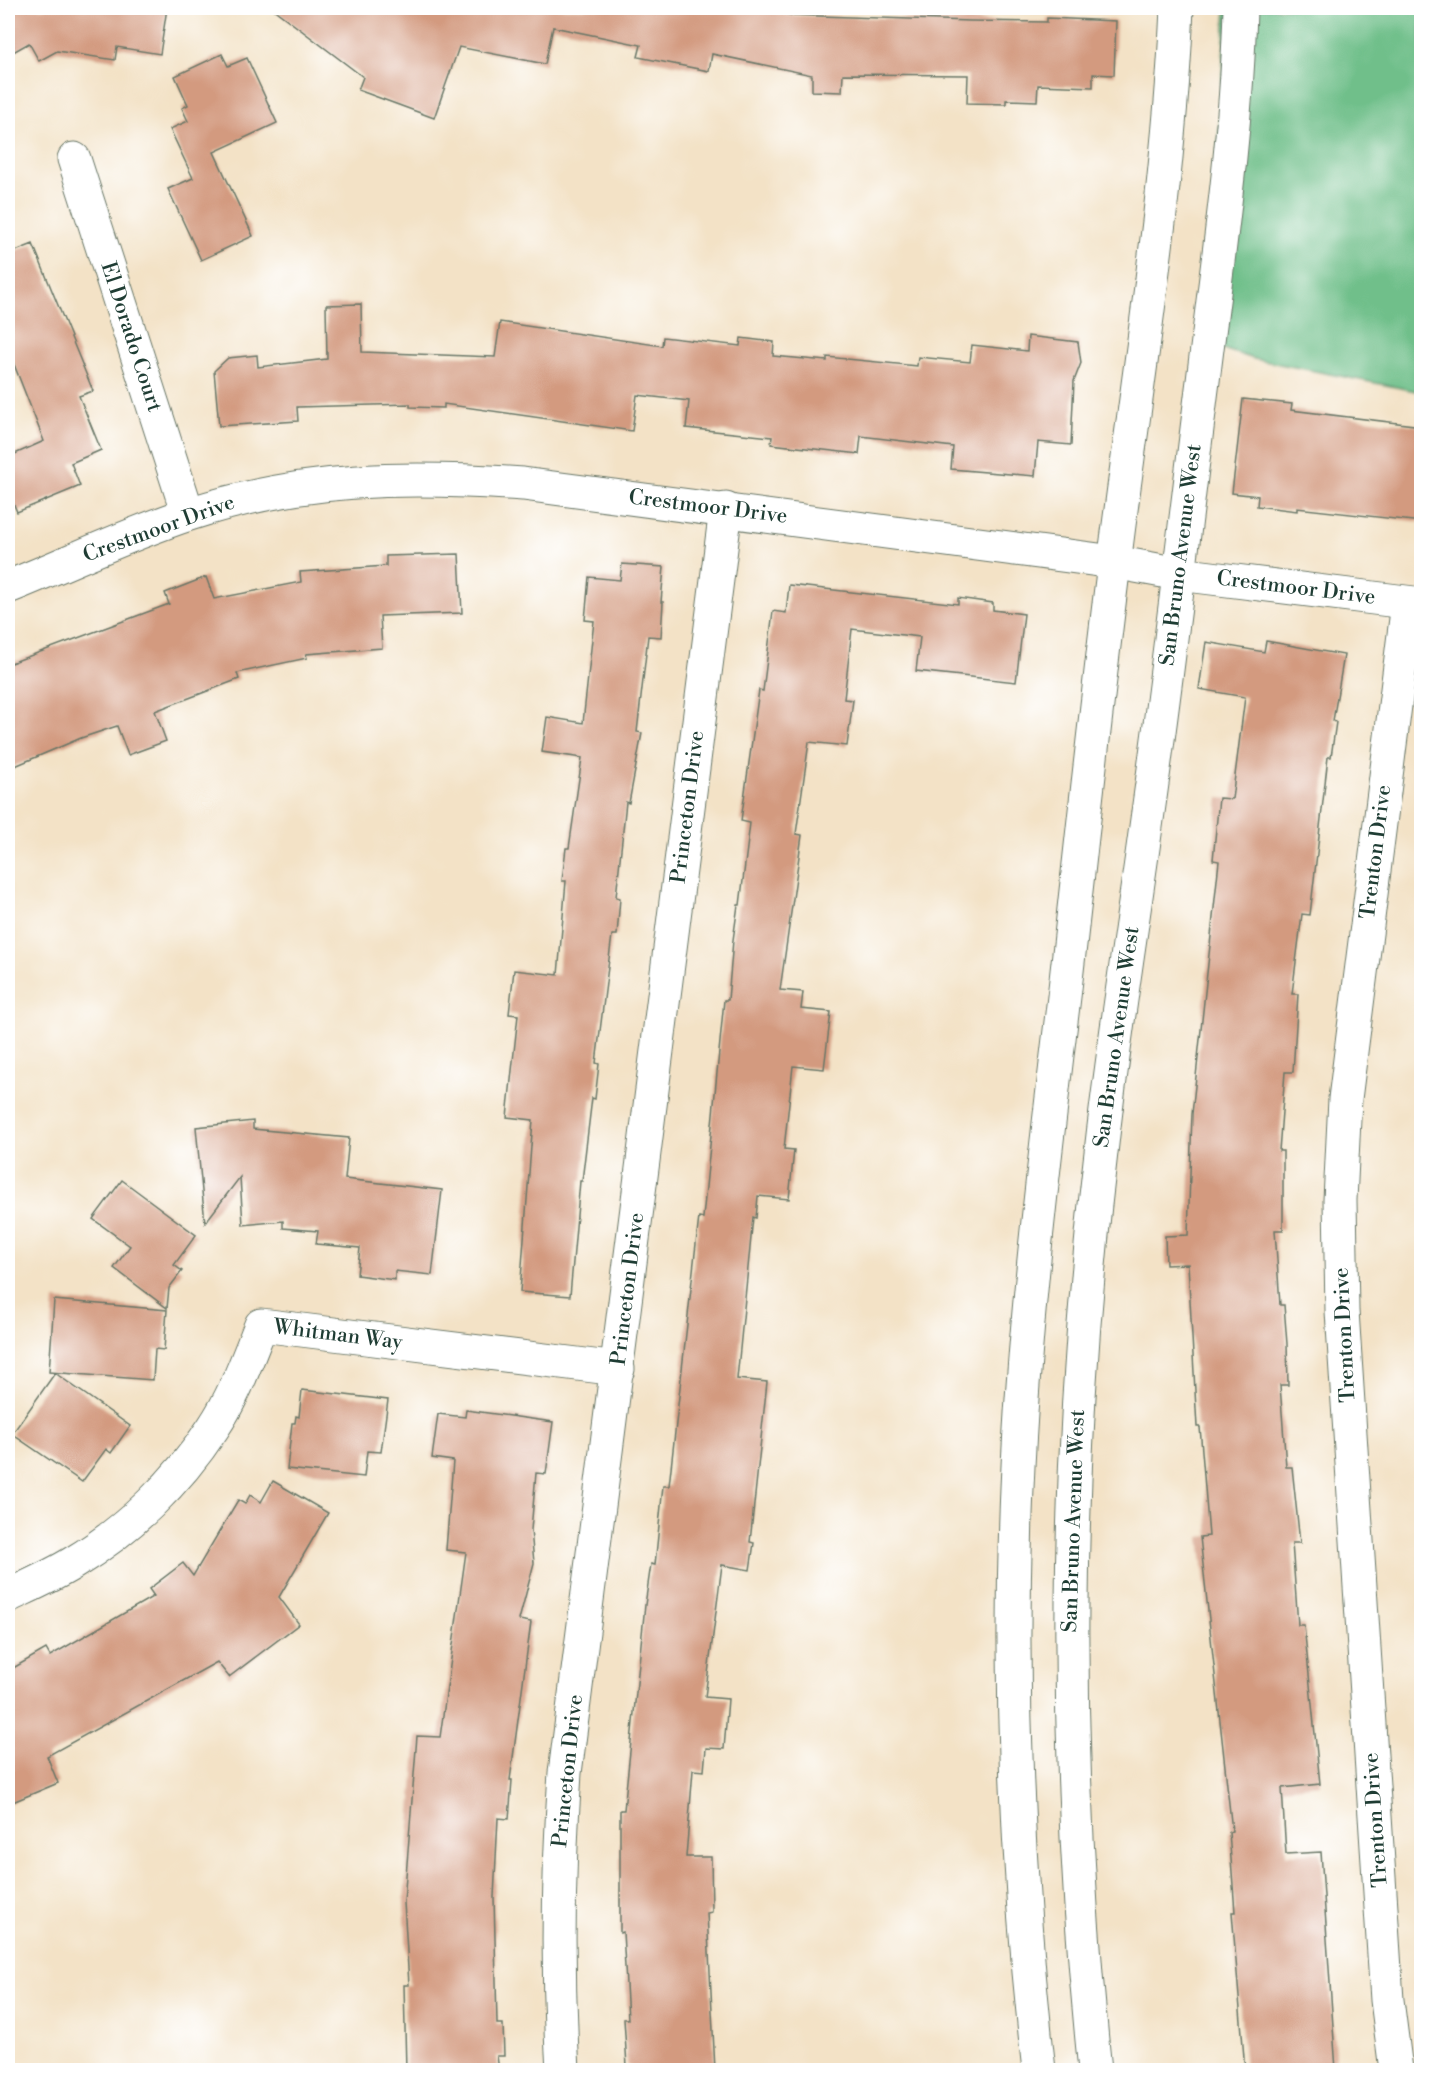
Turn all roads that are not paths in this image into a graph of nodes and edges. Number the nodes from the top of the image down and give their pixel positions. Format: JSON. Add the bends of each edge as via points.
{"nodes":[{"id":1,"x":1177,"y":8,"type":"edge"},
{"id":2,"x":1240,"y":8,"type":"edge"},
{"id":3,"x":74,"y":159,"type":"dead end"},
{"id":4,"x":726,"y":509,"type":"junction"},
{"id":5,"x":188,"y":514,"type":"junction"},
{"id":6,"x":1114,"y":562,"type":"junction"},
{"id":7,"x":1179,"y":574,"type":"junction"},
{"id":8,"x":8,"y":587,"type":"edge"},
{"id":9,"x":1415,"y":603,"type":"edge"},
{"id":10,"x":618,"y":1369,"type":"junction"},
{"id":11,"x":8,"y":1596,"type":"edge"},
{"id":12,"x":563,"y":2070,"type":"edge"},
{"id":13,"x":1039,"y":2070,"type":"edge"},
{"id":14,"x":1095,"y":2070,"type":"edge"},
{"id":15,"x":1395,"y":2070,"type":"edge"}],
"edges":[{"from":1,"to":6,"type":"street","via":[[1167,145]]},
{"from":2,"to":7,"type":"street","name":"San Bruno Avenue West","via":[[1225,194]]},
{"from":3,"to":5,"type":"street","name":"El Dorado Court"},
{"from":4,"to":5,"type":"street","name":"Crestmoor Drive","via":[[523,484],[379,479],[244,498]]},
{"from":4,"to":6,"type":"street","name":"Crestmoor Drive"},
{"from":4,"to":10,"type":"street","name":"Princeton Drive"},
{"from":5,"to":8,"type":"street","name":"Crestmoor Drive"},
{"from":6,"to":7,"type":"street","name":"Crestmoor Drive"},
{"from":6,"to":13,"type":"street","via":[[1046,1149],[1018,1454],[1016,1761],[1027,1953]]},
{"from":7,"to":9,"type":"street","name":"Crestmoor Drive"},
{"from":7,"to":14,"type":"street","name":"San Bruno Avenue West","via":[[1103,1131],[1074,1462],[1070,1610],[1073,1795]]},
{"from":9,"to":15,"type":"street","name":"Trenton Drive","via":[[1345,1099],[1340,1200],[1344,1335]]},
{"from":10,"to":11,"type":"street","name":"Whitman Way","via":[[261,1325],[242,1374],[214,1428],[178,1474],[120,1530],[72,1564]]},
{"from":10,"to":12,"type":"street","name":"Princeton Drive","via":[[565,1773],[558,1869],[557,1974]]}]}
